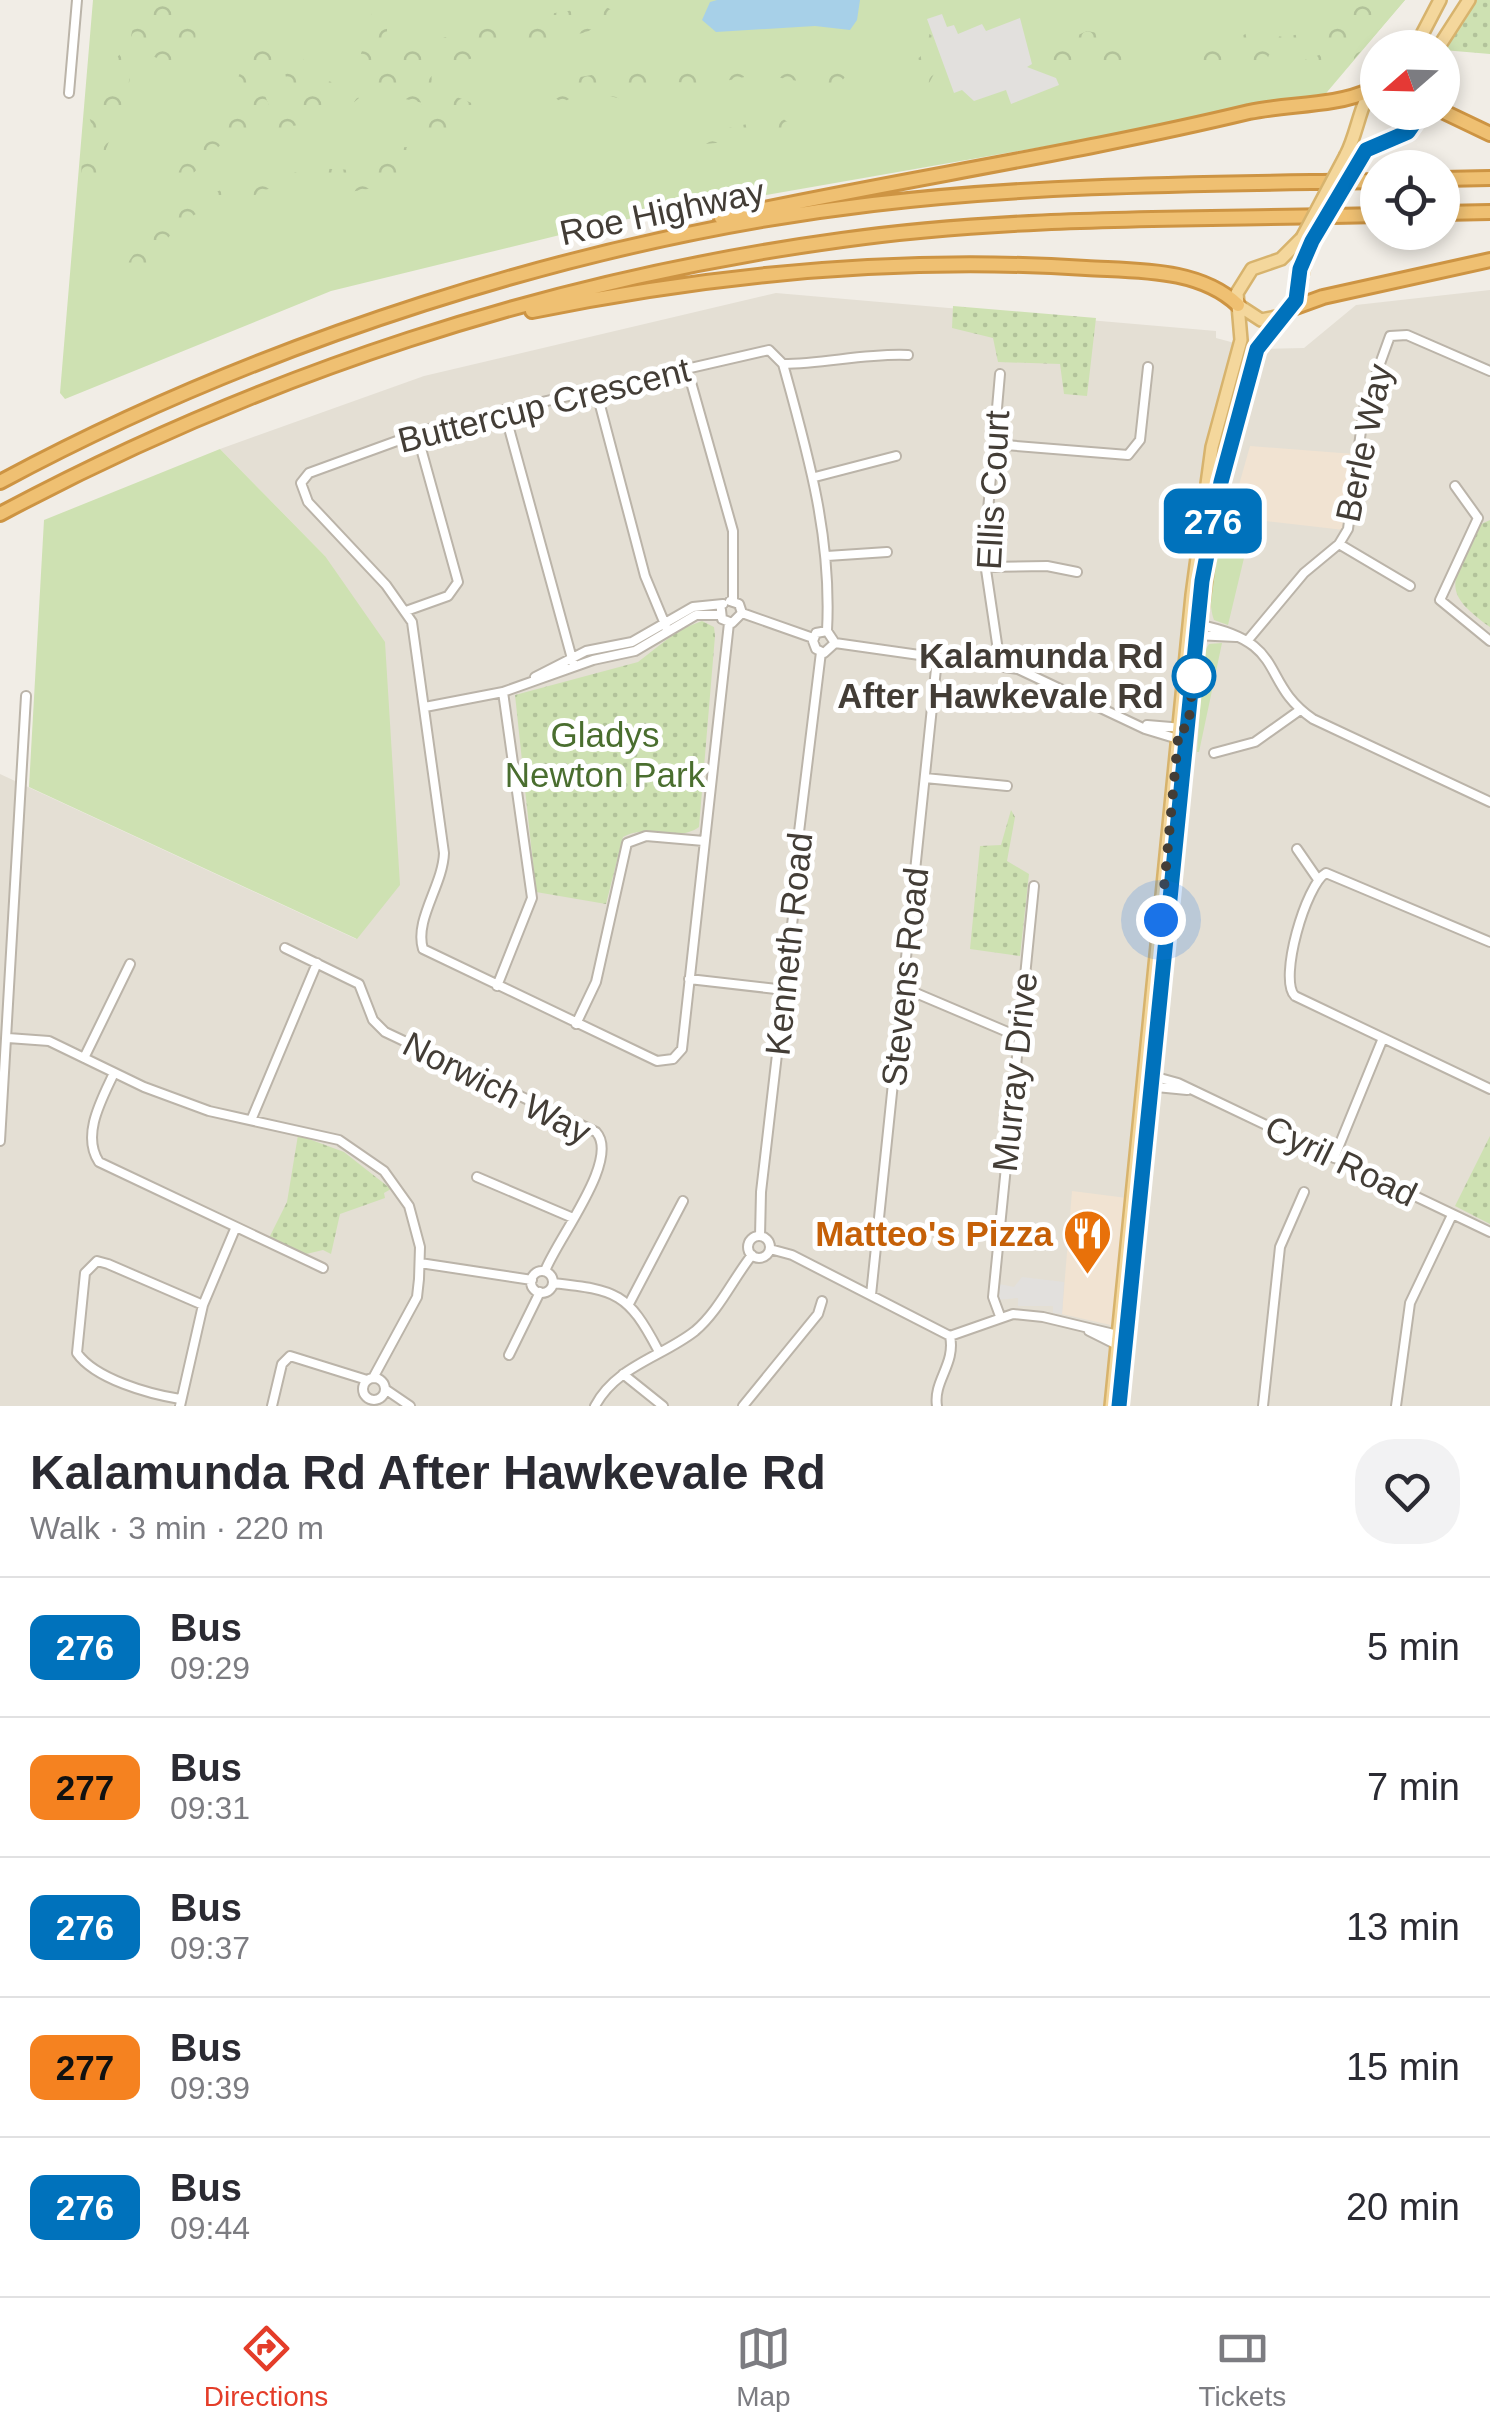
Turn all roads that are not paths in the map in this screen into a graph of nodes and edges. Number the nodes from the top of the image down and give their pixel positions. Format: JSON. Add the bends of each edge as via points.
{"nodes":[{"id":1,"x":77,"y":0,"type":"edge"},
{"id":2,"x":1440,"y":0,"type":"edge"},
{"id":3,"x":1470,"y":0,"type":"edge"},
{"id":4,"x":1424,"y":30,"type":"edge"},
{"id":5,"x":1450,"y":30,"type":"edge"},
{"id":6,"x":69,"y":93,"type":"dead end"},
{"id":7,"x":1360,"y":93,"type":"edge"},
{"id":8,"x":1460,"y":120,"type":"edge"},
{"id":9,"x":1360,"y":126,"type":"edge"},
{"id":10,"x":1409,"y":130,"type":"edge"},
{"id":11,"x":1490,"y":134,"type":"edge"},
{"id":12,"x":1490,"y":178,"type":"edge"},
{"id":13,"x":1460,"y":179,"type":"edge"},
{"id":14,"x":1360,"y":182,"type":"edge"},
{"id":15,"x":1490,"y":212,"type":"edge"},
{"id":16,"x":1460,"y":213,"type":"edge"},
{"id":17,"x":1360,"y":216,"type":"edge"},
{"id":18,"x":1307,"y":239,"type":"junction"},
{"id":19,"x":584,"y":256,"type":"junction"},
{"id":20,"x":1490,"y":260,"type":"edge"},
{"id":21,"x":1238,"y":306,"type":"junction"},
{"id":22,"x":1285,"y":313,"type":"junction"},
{"id":23,"x":908,"y":355,"type":"dead end"},
{"id":24,"x":782,"y":364,"type":"junction"},
{"id":25,"x":1148,"y":367,"type":"dead end"},
{"id":26,"x":687,"y":368,"type":"junction"},
{"id":27,"x":1490,"y":372,"type":"edge"},
{"id":28,"x":1000,"y":374,"type":"dead end"},
{"id":29,"x":273,"y":389,"type":"junction"},
{"id":30,"x":596,"y":390,"type":"junction"},
{"id":31,"x":504,"y":410,"type":"junction"},
{"id":32,"x":417,"y":434,"type":"junction"},
{"id":33,"x":992,"y":444,"type":"junction"},
{"id":34,"x":896,"y":456,"type":"dead end"},
{"id":35,"x":815,"y":478,"type":"junction"},
{"id":36,"x":0,"y":482,"type":"edge"},
{"id":37,"x":1455,"y":486,"type":"dead end"},
{"id":38,"x":0,"y":514,"type":"edge"},
{"id":39,"x":1490,"y":517,"type":"edge"},
{"id":40,"x":1478,"y":518,"type":"junction"},
{"id":41,"x":1340,"y":544,"type":"junction"},
{"id":42,"x":886,"y":552,"type":"dead end"},
{"id":43,"x":827,"y":556,"type":"junction"},
{"id":44,"x":985,"y":567,"type":"junction"},
{"id":45,"x":1077,"y":572,"type":"dead end"},
{"id":46,"x":1410,"y":586,"type":"dead end"},
{"id":47,"x":728,"y":603,"type":"junction"},
{"id":48,"x":406,"y":611,"type":"junction"},
{"id":49,"x":742,"y":613,"type":"junction"},
{"id":50,"x":721,"y":615,"type":"junction"},
{"id":51,"x":729,"y":623,"type":"junction"},
{"id":52,"x":664,"y":625,"type":"junction"},
{"id":53,"x":1194,"y":629,"type":"junction"},
{"id":54,"x":826,"y":631,"type":"junction"},
{"id":55,"x":814,"y":638,"type":"junction"},
{"id":56,"x":1248,"y":640,"type":"junction"},
{"id":57,"x":1490,"y":640,"type":"edge"},
{"id":58,"x":835,"y":643,"type":"junction"},
{"id":59,"x":821,"y":652,"type":"junction"},
{"id":60,"x":938,"y":659,"type":"junction"},
{"id":61,"x":572,"y":662,"type":"junction"},
{"id":62,"x":1000,"y":664,"type":"junction"},
{"id":63,"x":503,"y":692,"type":"junction"},
{"id":64,"x":26,"y":696,"type":"dead end"},
{"id":65,"x":425,"y":707,"type":"junction"},
{"id":66,"x":1300,"y":710,"type":"junction"},
{"id":67,"x":1183,"y":734,"type":"junction"},
{"id":68,"x":1214,"y":753,"type":"dead end"},
{"id":69,"x":925,"y":778,"type":"junction"},
{"id":70,"x":1008,"y":786,"type":"dead end"},
{"id":71,"x":1490,"y":802,"type":"edge"},
{"id":72,"x":704,"y":841,"type":"junction"},
{"id":73,"x":1297,"y":849,"type":"dead end"},
{"id":74,"x":1317,"y":878,"type":"junction"},
{"id":75,"x":1034,"y":886,"type":"dead end"},
{"id":76,"x":1490,"y":942,"type":"edge"},
{"id":77,"x":284,"y":948,"type":"dead end"},
{"id":78,"x":317,"y":963,"type":"junction"},
{"id":79,"x":130,"y":964,"type":"dead end"},
{"id":80,"x":689,"y":979,"type":"junction"},
{"id":81,"x":497,"y":986,"type":"junction"},
{"id":82,"x":904,"y":988,"type":"junction"},
{"id":83,"x":784,"y":990,"type":"junction"},
{"id":84,"x":576,"y":1024,"type":"junction"},
{"id":85,"x":1018,"y":1036,"type":"junction"},
{"id":86,"x":8,"y":1038,"type":"junction"},
{"id":87,"x":1383,"y":1038,"type":"junction"},
{"id":88,"x":84,"y":1058,"type":"junction"},
{"id":89,"x":114,"y":1074,"type":"junction"},
{"id":90,"x":1148,"y":1080,"type":"junction"},
{"id":91,"x":1490,"y":1089,"type":"edge"},
{"id":92,"x":252,"y":1118,"type":"junction"},
{"id":93,"x":0,"y":1141,"type":"edge"},
{"id":94,"x":1334,"y":1158,"type":"junction"},
{"id":95,"x":477,"y":1177,"type":"dead end"},
{"id":96,"x":1304,"y":1192,"type":"dead end"},
{"id":97,"x":683,"y":1201,"type":"dead end"},
{"id":98,"x":1452,"y":1215,"type":"junction"},
{"id":99,"x":573,"y":1218,"type":"junction"},
{"id":100,"x":234,"y":1229,"type":"junction"},
{"id":101,"x":1490,"y":1232,"type":"edge"},
{"id":102,"x":760,"y":1236,"type":"junction"},
{"id":103,"x":770,"y":1248,"type":"junction"},
{"id":104,"x":752,"y":1255,"type":"junction"},
{"id":105,"x":420,"y":1263,"type":"junction"},
{"id":106,"x":323,"y":1268,"type":"dead end"},
{"id":107,"x":545,"y":1271,"type":"junction"},
{"id":108,"x":532,"y":1280,"type":"junction"},
{"id":109,"x":553,"y":1283,"type":"junction"},
{"id":110,"x":540,"y":1292,"type":"junction"},
{"id":111,"x":870,"y":1295,"type":"junction"},
{"id":112,"x":822,"y":1300,"type":"dead end"},
{"id":113,"x":630,"y":1302,"type":"junction"},
{"id":114,"x":204,"y":1306,"type":"junction"},
{"id":115,"x":1000,"y":1316,"type":"junction"},
{"id":116,"x":950,"y":1336,"type":"junction"},
{"id":117,"x":1121,"y":1341,"type":"junction"},
{"id":118,"x":658,"y":1350,"type":"junction"},
{"id":119,"x":509,"y":1355,"type":"dead end"},
{"id":120,"x":388,"y":1356,"type":"junction"},
{"id":121,"x":341,"y":1374,"type":"junction"},
{"id":122,"x":624,"y":1374,"type":"junction"},
{"id":123,"x":370,"y":1379,"type":"junction"},
{"id":124,"x":379,"y":1395,"type":"edge"},
{"id":125,"x":364,"y":1398,"type":"edge"},
{"id":126,"x":180,"y":1403,"type":"edge"},
{"id":127,"x":409,"y":1405,"type":"edge"},
{"id":128,"x":272,"y":1406,"type":"edge"},
{"id":129,"x":596,"y":1406,"type":"edge"},
{"id":130,"x":663,"y":1406,"type":"edge"},
{"id":131,"x":744,"y":1406,"type":"edge"},
{"id":132,"x":934,"y":1406,"type":"edge"},
{"id":133,"x":1112,"y":1406,"type":"edge"},
{"id":134,"x":1120,"y":1406,"type":"edge"},
{"id":135,"x":1263,"y":1406,"type":"edge"},
{"id":136,"x":1396,"y":1406,"type":"edge"}],
"edges":[{"from":1,"to":6,"type":"street"},
{"from":2,"to":4,"type":"main road"},
{"from":3,"to":5,"type":"main road"},
{"from":7,"to":19,"type":"highway","via":[[824,196]]},
{"from":8,"to":11,"type":"highway"},
{"from":9,"to":18,"type":"main road","bridge":true},
{"from":10,"to":18,"type":"main road","bridge":true,"via":[[1376,143],[1359,161]]},
{"from":12,"to":13,"type":"highway"},
{"from":14,"to":19,"type":"highway","name":"Roe Highway","via":[[937,197],[706,229]]},
{"from":15,"to":16,"type":"highway"},
{"from":17,"to":29,"type":"highway","name":"Roe Highway","via":[[1026,225],[825,242],[536,302]]},
{"from":18,"to":21,"type":"main road","via":[[1245,275]]},
{"from":18,"to":22,"type":"main road"},
{"from":19,"to":36,"type":"highway","name":"Roe Highway","via":[[308,346],[141,412]]},
{"from":20,"to":22,"type":"highway","via":[[1316,299]]},
{"from":21,"to":22,"type":"main road","via":[[1261,320]]},
{"from":21,"to":29,"type":"highway","via":[[1187,279],[1122,270],[971,265],[806,271],[530,311]]},
{"from":21,"to":53,"type":"main road","via":[[1241,340],[1212,447]]},
{"from":22,"to":53,"type":"main road","via":[[1257,349],[1209,534]]},
{"from":23,"to":24,"type":"street"},
{"from":24,"to":26,"type":"street","name":"Buttercup Crescent","via":[[765,350]]},
{"from":24,"to":35,"type":"street"},
{"from":25,"to":33,"type":"street","via":[[1140,440],[1128,455]]},
{"from":26,"to":30,"type":"street","name":"Buttercup Crescent"},
{"from":26,"to":47,"type":"street","via":[[734,532]]},
{"from":27,"to":41,"type":"street","name":"Berle Way","via":[[1395,333],[1378,361],[1364,408],[1350,522]]},
{"from":28,"to":33,"type":"street","name":"Ellis Court"},
{"from":29,"to":38,"type":"highway","name":"Roe Highway","via":[[151,438]]},
{"from":30,"to":31,"type":"street","name":"Buttercup Crescent"},
{"from":30,"to":52,"type":"street"},
{"from":31,"to":32,"type":"street","name":"Buttercup Crescent"},
{"from":31,"to":61,"type":"street"},
{"from":32,"to":48,"type":"street","via":[[458,582],[448,596]]},
{"from":32,"to":48,"type":"street","name":"Buttercup Crescent","via":[[308,473],[301,483],[308,502]]},
{"from":33,"to":44,"type":"street","name":"Ellis Court"},
{"from":34,"to":35,"type":"street"},
{"from":35,"to":43,"type":"street"},
{"from":37,"to":40,"type":"street"},
{"from":39,"to":40,"type":"street"},
{"from":40,"to":57,"type":"street","via":[[1440,600]]},
{"from":41,"to":46,"type":"street"},
{"from":41,"to":56,"type":"street","name":"Berle Way","via":[[1304,573]]},
{"from":42,"to":43,"type":"street"},
{"from":43,"to":54,"type":"street"},
{"from":44,"to":45,"type":"street"},
{"from":44,"to":62,"type":"street","name":"Ellis Court"},
{"from":47,"to":49,"type":"street"},
{"from":47,"to":50,"type":"street"},
{"from":47,"to":52,"type":"street","via":[[693,607]]},
{"from":48,"to":65,"type":"street","name":"Buttercup Crescent","via":[[416,635]]},
{"from":49,"to":51,"type":"street"},
{"from":49,"to":55,"type":"street"},
{"from":50,"to":51,"type":"street"},
{"from":50,"to":52,"type":"street"},
{"from":51,"to":72,"type":"street"},
{"from":52,"to":61,"type":"street","via":[[635,651]]},
{"from":53,"to":56,"type":"street"},
{"from":53,"to":67,"type":"main road"},
{"from":54,"to":55,"type":"street"},
{"from":54,"to":58,"type":"street"},
{"from":55,"to":59,"type":"street"},
{"from":56,"to":66,"type":"street","via":[[1267,656]]},
{"from":58,"to":59,"type":"street"},
{"from":58,"to":60,"type":"street"},
{"from":59,"to":83,"type":"street","name":"Kenneth Road"},
{"from":60,"to":62,"type":"street"},
{"from":60,"to":69,"type":"street","name":"Stevens Road"},
{"from":61,"to":63,"type":"street"},
{"from":62,"to":67,"type":"street","via":[[1138,723]]},
{"from":63,"to":65,"type":"street"},
{"from":63,"to":81,"type":"street","via":[[532,898]]},
{"from":64,"to":86,"type":"street"},
{"from":65,"to":81,"type":"street","name":"Buttercup Crescent","via":[[444,853],[421,943],[427,953]]},
{"from":66,"to":68,"type":"street","via":[[1255,742]]},
{"from":66,"to":71,"type":"street"},
{"from":67,"to":90,"type":"main road"},
{"from":69,"to":70,"type":"street"},
{"from":69,"to":82,"type":"street","name":"Stevens Road"},
{"from":72,"to":80,"type":"street"},
{"from":72,"to":84,"type":"street","via":[[646,836],[626,843],[596,982]]},
{"from":73,"to":74,"type":"street"},
{"from":74,"to":76,"type":"street","via":[[1332,872]]},
{"from":74,"to":87,"type":"street","via":[[1297,930],[1289,990]]},
{"from":75,"to":85,"type":"street","name":"Murray Drive"},
{"from":77,"to":78,"type":"street","name":"Norwich Way"},
{"from":78,"to":92,"type":"street"},
{"from":78,"to":99,"type":"street","name":"Norwich Way","via":[[359,984],[373,1020],[386,1032],[596,1132],[605,1150]]},
{"from":79,"to":88,"type":"street"},
{"from":80,"to":83,"type":"street"},
{"from":80,"to":84,"type":"street","via":[[682,1049],[672,1059],[657,1062]]},
{"from":81,"to":84,"type":"street"},
{"from":82,"to":85,"type":"street"},
{"from":82,"to":111,"type":"street","name":"Stevens Road"},
{"from":83,"to":102,"type":"street","name":"Kenneth Road"},
{"from":85,"to":115,"type":"street","name":"Murray Drive","via":[[992,1296]]},
{"from":86,"to":88,"type":"street","via":[[49,1041]]},
{"from":86,"to":93,"type":"street"},
{"from":87,"to":91,"type":"street"},
{"from":87,"to":94,"type":"street"},
{"from":88,"to":89,"type":"street"},
{"from":89,"to":92,"type":"street","via":[[209,1111]]},
{"from":89,"to":100,"type":"street","via":[[96,1110],[95,1158]]},
{"from":90,"to":94,"type":"street","name":"Cyril Road","via":[[1192,1090]]},
{"from":90,"to":117,"type":"main road"},
{"from":92,"to":105,"type":"street","via":[[366,1154],[403,1194]]},
{"from":94,"to":98,"type":"street","name":"Cyril Road"},
{"from":95,"to":99,"type":"street"},
{"from":96,"to":135,"type":"street","via":[[1280,1247]]},
{"from":97,"to":113,"type":"street"},
{"from":98,"to":101,"type":"street","name":"Cyril Road"},
{"from":98,"to":136,"type":"street","via":[[1410,1303]]},
{"from":99,"to":107,"type":"street","name":"Norwich Way"},
{"from":100,"to":106,"type":"street"},
{"from":100,"to":114,"type":"street"},
{"from":102,"to":103,"type":"street"},
{"from":102,"to":104,"type":"street","via":[[749,1243]]},
{"from":103,"to":104,"type":"street","via":[[762,1258]]},
{"from":103,"to":111,"type":"street"},
{"from":104,"to":118,"type":"street","via":[[694,1332]]},
{"from":105,"to":108,"type":"street"},
{"from":105,"to":120,"type":"street","via":[[417,1296]]},
{"from":107,"to":108,"type":"street"},
{"from":107,"to":109,"type":"street"},
{"from":108,"to":110,"type":"street"},
{"from":109,"to":110,"type":"street"},
{"from":109,"to":113,"type":"street"},
{"from":110,"to":119,"type":"street"},
{"from":111,"to":116,"type":"street"},
{"from":112,"to":131,"type":"street","via":[[818,1314]]},
{"from":113,"to":118,"type":"street"},
{"from":114,"to":126,"type":"street"},
{"from":114,"to":126,"type":"street","via":[[108,1264],[96,1261],[85,1272],[77,1353],[84,1364]]},
{"from":115,"to":116,"type":"street"},
{"from":115,"to":117,"type":"street","via":[[1034,1315]]},
{"from":116,"to":132,"type":"street","via":[[952,1357]]},
{"from":117,"to":133,"type":"main road"},
{"from":117,"to":134,"type":"main road"},
{"from":118,"to":122,"type":"street"},
{"from":120,"to":123,"type":"street"},
{"from":120,"to":124,"type":"street"},
{"from":121,"to":123,"type":"street"},
{"from":121,"to":125,"type":"street"},
{"from":121,"to":128,"type":"street","via":[[290,1356]]},
{"from":122,"to":129,"type":"street"},
{"from":122,"to":130,"type":"street"},
{"from":123,"to":124,"type":"street"},
{"from":123,"to":125,"type":"street"},
{"from":124,"to":125,"type":"street"},
{"from":124,"to":127,"type":"street"}]}
